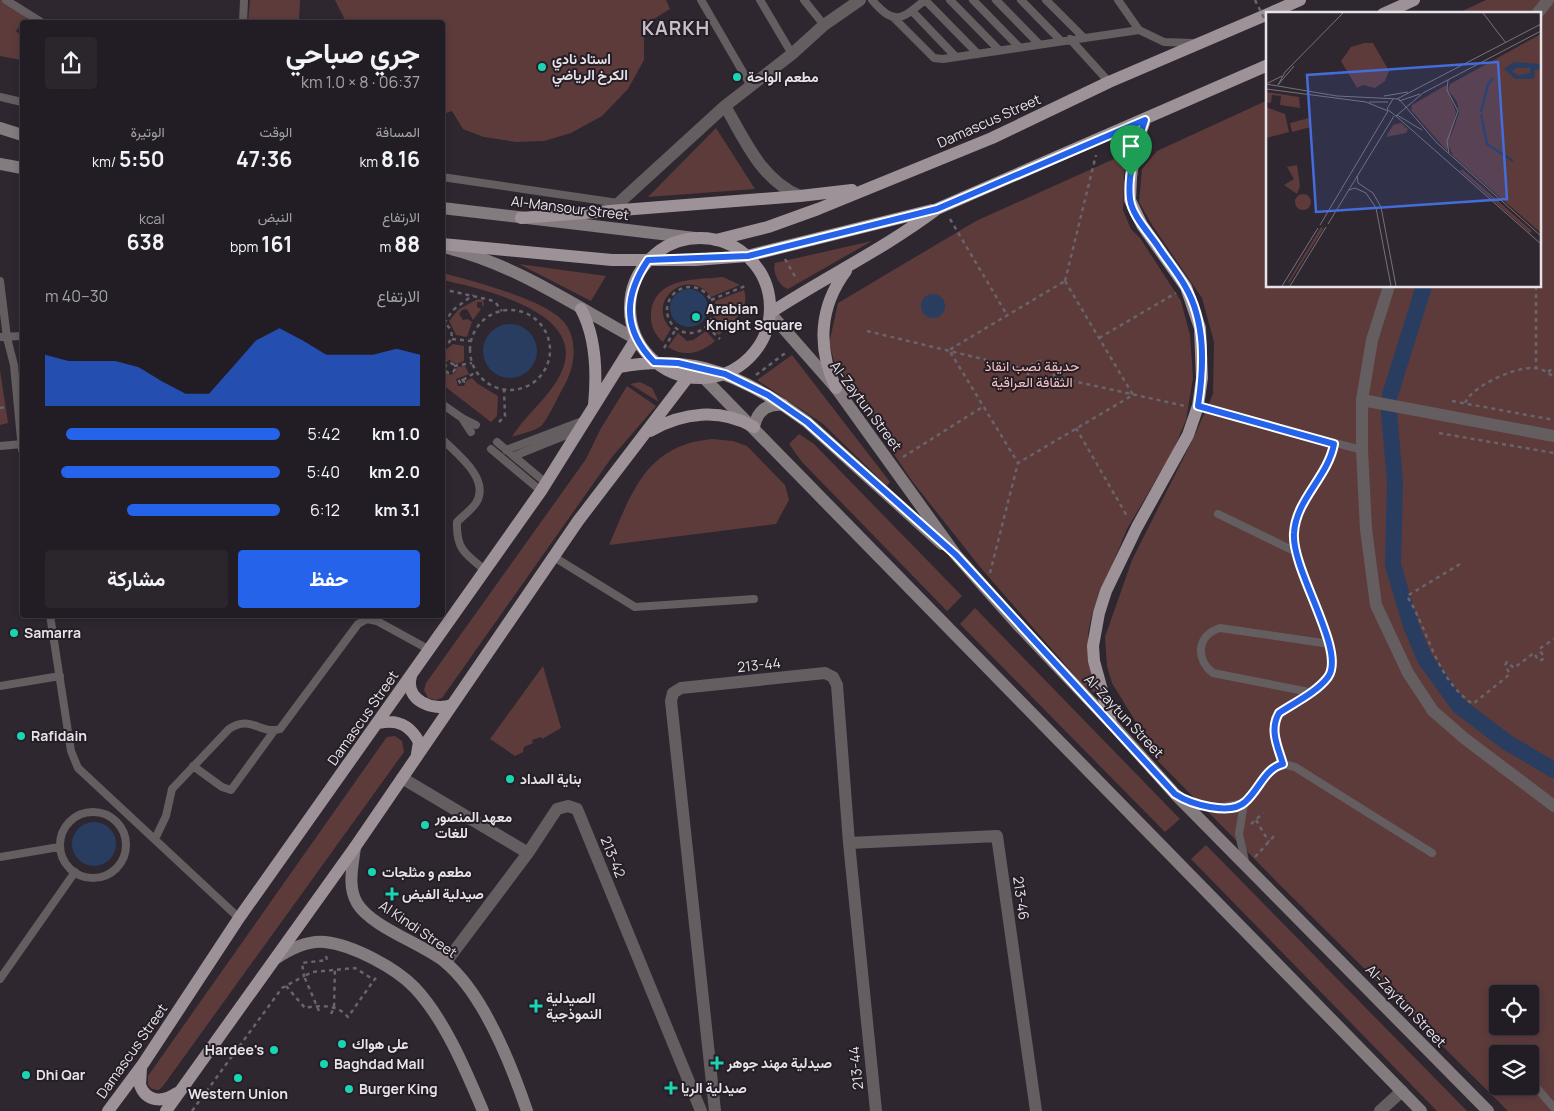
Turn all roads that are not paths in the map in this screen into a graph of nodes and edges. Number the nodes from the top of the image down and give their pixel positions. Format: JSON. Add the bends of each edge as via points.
{"nodes":[{"id":1,"x":6,"y":0,"type":"edge"},
{"id":2,"x":244,"y":0,"type":"edge"},
{"id":3,"x":701,"y":0,"type":"edge"},
{"id":4,"x":760,"y":0,"type":"edge"},
{"id":5,"x":804,"y":0,"type":"edge"},
{"id":6,"x":860,"y":0,"type":"edge"},
{"id":7,"x":872,"y":0,"type":"edge"},
{"id":8,"x":925,"y":0,"type":"edge"},
{"id":9,"x":950,"y":0,"type":"edge"},
{"id":10,"x":973,"y":0,"type":"edge"},
{"id":11,"x":996,"y":0,"type":"edge"},
{"id":12,"x":1021,"y":0,"type":"edge"},
{"id":13,"x":1046,"y":0,"type":"edge"},
{"id":14,"x":1118,"y":0,"type":"edge"},
{"id":15,"x":1300,"y":0,"type":"edge"},
{"id":16,"x":1414,"y":0,"type":"edge"},
{"id":17,"x":1548,"y":0,"type":"edge"},
{"id":18,"x":912,"y":11,"type":"junction"},
{"id":19,"x":1273,"y":12,"type":"edge"},
{"id":20,"x":1387,"y":12,"type":"edge"},
{"id":21,"x":1539,"y":12,"type":"edge"},
{"id":22,"x":1266,"y":15,"type":"edge"},
{"id":23,"x":894,"y":18,"type":"junction"},
{"id":24,"x":38,"y":20,"type":"edge"},
{"id":25,"x":243,"y":20,"type":"edge"},
{"id":26,"x":824,"y":25,"type":"junction"},
{"id":27,"x":1139,"y":30,"type":"junction"},
{"id":28,"x":1083,"y":37,"type":"junction"},
{"id":29,"x":1070,"y":39,"type":"junction"},
{"id":30,"x":1207,"y":40,"type":"junction"},
{"id":31,"x":1061,"y":41,"type":"junction"},
{"id":32,"x":1040,"y":44,"type":"junction"},
{"id":33,"x":1019,"y":47,"type":"junction"},
{"id":34,"x":999,"y":50,"type":"junction"},
{"id":35,"x":792,"y":54,"type":"junction"},
{"id":36,"x":978,"y":54,"type":"junction"},
{"id":37,"x":956,"y":57,"type":"junction"},
{"id":38,"x":1266,"y":66,"type":"edge"},
{"id":39,"x":1109,"y":82,"type":"junction"},
{"id":40,"x":751,"y":86,"type":"junction"},
{"id":41,"x":0,"y":97,"type":"edge"},
{"id":42,"x":20,"y":102,"type":"edge"},
{"id":43,"x":725,"y":106,"type":"junction"},
{"id":44,"x":1145,"y":120,"type":"junction"},
{"id":45,"x":0,"y":128,"type":"edge"},
{"id":46,"x":20,"y":133,"type":"edge"},
{"id":47,"x":0,"y":164,"type":"edge"},
{"id":48,"x":20,"y":168,"type":"edge"},
{"id":49,"x":445,"y":178,"type":"edge"},
{"id":50,"x":867,"y":188,"type":"junction"},
{"id":51,"x":800,"y":196,"type":"junction"},
{"id":52,"x":445,"y":208,"type":"edge"},
{"id":53,"x":613,"y":208,"type":"junction"},
{"id":54,"x":940,"y":208,"type":"junction"},
{"id":55,"x":521,"y":218,"type":"junction"},
{"id":56,"x":695,"y":238,"type":"junction"},
{"id":57,"x":716,"y":240,"type":"junction"},
{"id":58,"x":445,"y":246,"type":"edge"},
{"id":59,"x":445,"y":247,"type":"edge"},
{"id":60,"x":748,"y":256,"type":"junction"},
{"id":61,"x":648,"y":260,"type":"junction"},
{"id":62,"x":849,"y":268,"type":"junction"},
{"id":63,"x":0,"y":281,"type":"edge"},
{"id":64,"x":1388,"y":288,"type":"edge"},
{"id":65,"x":581,"y":309,"type":"junction"},
{"id":66,"x":770,"y":313,"type":"junction"},
{"id":67,"x":20,"y":336,"type":"edge"},
{"id":68,"x":4,"y":338,"type":"edge"},
{"id":69,"x":636,"y":338,"type":"junction"},
{"id":70,"x":654,"y":362,"type":"junction"},
{"id":71,"x":18,"y":365,"type":"edge"},
{"id":72,"x":619,"y":367,"type":"junction"},
{"id":73,"x":725,"y":374,"type":"junction"},
{"id":74,"x":688,"y":377,"type":"junction"},
{"id":75,"x":704,"y":378,"type":"junction"},
{"id":76,"x":836,"y":388,"type":"junction"},
{"id":77,"x":1362,"y":400,"type":"junction"},
{"id":78,"x":783,"y":405,"type":"junction"},
{"id":79,"x":20,"y":406,"type":"edge"},
{"id":80,"x":445,"y":406,"type":"edge"},
{"id":81,"x":1198,"y":406,"type":"junction"},
{"id":82,"x":587,"y":419,"type":"junction"},
{"id":83,"x":754,"y":427,"type":"junction"},
{"id":84,"x":474,"y":428,"type":"dead end"},
{"id":85,"x":646,"y":434,"type":"junction"},
{"id":86,"x":1554,"y":436,"type":"edge"},
{"id":87,"x":445,"y":442,"type":"edge"},
{"id":88,"x":497,"y":442,"type":"dead end"},
{"id":89,"x":1334,"y":444,"type":"junction"},
{"id":90,"x":0,"y":446,"type":"edge"},
{"id":91,"x":20,"y":446,"type":"edge"},
{"id":92,"x":491,"y":450,"type":"dead end"},
{"id":93,"x":506,"y":450,"type":"junction"},
{"id":94,"x":1362,"y":450,"type":"junction"},
{"id":95,"x":514,"y":456,"type":"junction"},
{"id":96,"x":544,"y":487,"type":"junction"},
{"id":97,"x":1218,"y":514,"type":"dead end"},
{"id":98,"x":1294,"y":551,"type":"junction"},
{"id":99,"x":956,"y":555,"type":"junction"},
{"id":100,"x":554,"y":557,"type":"junction"},
{"id":101,"x":485,"y":570,"type":"junction"},
{"id":102,"x":754,"y":599,"type":"dead end"},
{"id":103,"x":50,"y":618,"type":"edge"},
{"id":104,"x":1330,"y":644,"type":"junction"},
{"id":105,"x":428,"y":649,"type":"junction"},
{"id":106,"x":60,"y":676,"type":"junction"},
{"id":107,"x":411,"y":676,"type":"junction"},
{"id":108,"x":0,"y":686,"type":"edge"},
{"id":109,"x":1309,"y":692,"type":"junction"},
{"id":110,"x":452,"y":705,"type":"junction"},
{"id":111,"x":379,"y":723,"type":"junction"},
{"id":112,"x":1111,"y":723,"type":"junction"},
{"id":113,"x":274,"y":731,"type":"junction"},
{"id":114,"x":416,"y":757,"type":"junction"},
{"id":115,"x":1283,"y":764,"type":"junction"},
{"id":116,"x":193,"y":766,"type":"junction"},
{"id":117,"x":402,"y":778,"type":"junction"},
{"id":118,"x":1175,"y":794,"type":"junction"},
{"id":119,"x":1244,"y":803,"type":"junction"},
{"id":120,"x":1554,"y":806,"type":"edge"},
{"id":121,"x":155,"y":838,"type":"junction"},
{"id":122,"x":849,"y":843,"type":"junction"},
{"id":123,"x":59,"y":847,"type":"junction"},
{"id":124,"x":355,"y":847,"type":"junction"},
{"id":125,"x":1432,"y":853,"type":"dead end"},
{"id":126,"x":528,"y":854,"type":"junction"},
{"id":127,"x":0,"y":857,"type":"edge"},
{"id":128,"x":1246,"y":864,"type":"junction"},
{"id":129,"x":75,"y":872,"type":"junction"},
{"id":130,"x":239,"y":918,"type":"junction"},
{"id":131,"x":275,"y":959,"type":"junction"},
{"id":132,"x":446,"y":962,"type":"junction"},
{"id":133,"x":0,"y":979,"type":"edge"},
{"id":134,"x":143,"y":1064,"type":"junction"},
{"id":135,"x":184,"y":1086,"type":"junction"},
{"id":136,"x":1539,"y":1090,"type":"edge"},
{"id":137,"x":1402,"y":1091,"type":"junction"},
{"id":138,"x":1554,"y":1108,"type":"edge"},
{"id":139,"x":108,"y":1111,"type":"edge"},
{"id":140,"x":166,"y":1111,"type":"edge"},
{"id":141,"x":483,"y":1111,"type":"edge"},
{"id":142,"x":527,"y":1111,"type":"edge"},
{"id":143,"x":701,"y":1111,"type":"edge"},
{"id":144,"x":716,"y":1111,"type":"edge"},
{"id":145,"x":876,"y":1111,"type":"edge"},
{"id":146,"x":1036,"y":1111,"type":"edge"},
{"id":147,"x":1380,"y":1111,"type":"edge"},
{"id":148,"x":1421,"y":1111,"type":"edge"},
{"id":149,"x":1488,"y":1111,"type":"edge"}],
"edges":[{"from":1,"to":24,"type":"lane"},
{"from":2,"to":25,"type":"lane"},
{"from":3,"to":40,"type":"lane"},
{"from":4,"to":35,"type":"lane"},
{"from":5,"to":26,"type":"lane"},
{"from":6,"to":26,"type":"street"},
{"from":7,"to":23,"type":"lane","via":[[884,14]]},
{"from":8,"to":18,"type":"lane"},
{"from":8,"to":36,"type":"lane"},
{"from":9,"to":34,"type":"lane"},
{"from":10,"to":33,"type":"lane"},
{"from":11,"to":32,"type":"lane"},
{"from":12,"to":31,"type":"lane"},
{"from":13,"to":28,"type":"lane"},
{"from":14,"to":27,"type":"lane"},
{"from":15,"to":19,"type":"main road","name":"Damascus Street"},
{"from":16,"to":20,"type":"main road"},
{"from":17,"to":21,"type":"street"},
{"from":18,"to":23,"type":"lane","via":[[904,17]]},
{"from":18,"to":37,"type":"lane"},
{"from":22,"to":30,"type":"main road","name":"Damascus Street"},
{"from":23,"to":37,"type":"lane","via":[[934,58]]},
{"from":26,"to":35,"type":"street"},
{"from":27,"to":28,"type":"lane"},
{"from":27,"to":30,"type":"lane","via":[[1175,44]]},
{"from":28,"to":29,"type":"lane"},
{"from":29,"to":31,"type":"lane"},
{"from":29,"to":39,"type":"lane"},
{"from":30,"to":39,"type":"main road","name":"Damascus Street"},
{"from":31,"to":32,"type":"lane"},
{"from":32,"to":33,"type":"lane"},
{"from":33,"to":34,"type":"lane"},
{"from":34,"to":36,"type":"lane"},
{"from":35,"to":40,"type":"street"},
{"from":36,"to":37,"type":"lane"},
{"from":38,"to":44,"type":"main road"},
{"from":39,"to":50,"type":"main road","name":"Damascus Street","via":[[992,138]]},
{"from":40,"to":43,"type":"street"},
{"from":41,"to":42,"type":"lane"},
{"from":43,"to":51,"type":"street","via":[[762,168],[780,186]]},
{"from":43,"to":53,"type":"street"},
{"from":44,"to":54,"type":"main road"},
{"from":44,"to":81,"type":"main road","via":[[1135,149],[1130,200],[1142,225],[1186,287],[1200,328],[1202,378]]},
{"from":45,"to":46,"type":"main road"},
{"from":47,"to":48,"type":"main road"},
{"from":49,"to":53,"type":"lane"},
{"from":50,"to":51,"type":"main road"},
{"from":50,"to":57,"type":"main road","name":"Damascus Street","via":[[776,224]]},
{"from":51,"to":53,"type":"main road"},
{"from":52,"to":55,"type":"main road","name":"Al-Mansour Street"},
{"from":53,"to":55,"type":"main road"},
{"from":54,"to":60,"type":"main road"},
{"from":54,"to":62,"type":"main road"},
{"from":55,"to":56,"type":"main road","name":"Al-Mansour Street"},
{"from":56,"to":57,"type":"main road"},
{"from":56,"to":61,"type":"main road","via":[[677,241]]},
{"from":57,"to":60,"type":"main road"},
{"from":58,"to":61,"type":"main road"},
{"from":59,"to":65,"type":"main road","via":[[522,276]]},
{"from":60,"to":61,"type":"main road"},
{"from":60,"to":66,"type":"main road","via":[[764,280]]},
{"from":61,"to":69,"type":"main road","via":[[636,277],[630,296],[629,316]]},
{"from":62,"to":66,"type":"main road"},
{"from":62,"to":76,"type":"main road","via":[[831,295],[823,326],[825,358]]},
{"from":63,"to":68,"type":"lane"},
{"from":64,"to":77,"type":"street","via":[[1372,340]]},
{"from":65,"to":69,"type":"main road"},
{"from":65,"to":82,"type":"main road","via":[[596,370]]},
{"from":66,"to":73,"type":"main road","via":[[766,333],[756,350]]},
{"from":66,"to":76,"type":"main road","name":"Al-Zaytun Street"},
{"from":67,"to":68,"type":"lane"},
{"from":68,"to":71,"type":"lane"},
{"from":69,"to":70,"type":"main road"},
{"from":69,"to":72,"type":"main road","name":"Damascus Street"},
{"from":70,"to":72,"type":"main road"},
{"from":70,"to":73,"type":"main road","via":[[686,364]]},
{"from":70,"to":74,"type":"main road","via":[[670,372]]},
{"from":71,"to":79,"type":"lane"},
{"from":72,"to":82,"type":"main road","name":"Damascus Street"},
{"from":73,"to":75,"type":"main road"},
{"from":73,"to":78,"type":"main road"},
{"from":74,"to":75,"type":"main road"},
{"from":74,"to":85,"type":"main road"},
{"from":75,"to":83,"type":"main road"},
{"from":76,"to":99,"type":"main road","name":"Al-Zaytun Street"},
{"from":77,"to":86,"type":"street"},
{"from":77,"to":94,"type":"street"},
{"from":78,"to":83,"type":"main road","via":[[766,407],[757,416]]},
{"from":78,"to":99,"type":"main road"},
{"from":80,"to":84,"type":"lane"},
{"from":81,"to":89,"type":"lane"},
{"from":81,"to":112,"type":"main road","via":[[1188,435],[1106,591],[1094,632],[1094,661]]},
{"from":82,"to":93,"type":"lane"},
{"from":82,"to":95,"type":"lane"},
{"from":82,"to":96,"type":"main road","name":"Damascus Street"},
{"from":83,"to":85,"type":"main road","via":[[735,418],[697,414],[679,418]]},
{"from":83,"to":137,"type":"main road"},
{"from":85,"to":100,"type":"main road"},
{"from":87,"to":101,"type":"lane","via":[[478,478],[480,490],[476,502],[456,522],[456,539],[466,554]]},
{"from":88,"to":93,"type":"lane"},
{"from":89,"to":94,"type":"lane"},
{"from":89,"to":98,"type":"lane","via":[[1329,462],[1297,518]]},
{"from":90,"to":91,"type":"lane"},
{"from":92,"to":96,"type":"lane"},
{"from":93,"to":95,"type":"lane"},
{"from":94,"to":120,"type":"street","via":[[1372,590],[1382,620],[1408,672],[1422,697],[1444,722]]},
{"from":95,"to":96,"type":"lane"},
{"from":96,"to":101,"type":"main road","name":"Damascus Street"},
{"from":97,"to":98,"type":"lane"},
{"from":98,"to":104,"type":"lane"},
{"from":99,"to":112,"type":"main road","name":"Al-Zaytun Street"},
{"from":100,"to":102,"type":"lane","via":[[636,606]]},
{"from":100,"to":110,"type":"main road"},
{"from":101,"to":105,"type":"main road","name":"Damascus Street"},
{"from":103,"to":106,"type":"lane"},
{"from":104,"to":109,"type":"lane","via":[[1333,662],[1330,674]]},
{"from":104,"to":109,"type":"lane","via":[[1220,628],[1213,630],[1203,641],[1200,648],[1202,663],[1213,673]]},
{"from":105,"to":107,"type":"main road","name":"Damascus Street"},
{"from":105,"to":113,"type":"lane","via":[[377,621],[368,619],[358,624],[280,729]]},
{"from":106,"to":108,"type":"lane"},
{"from":106,"to":121,"type":"lane","via":[[71,751],[78,768]]},
{"from":107,"to":110,"type":"main road","via":[[409,683],[418,700],[435,708]]},
{"from":107,"to":111,"type":"main road","name":"Damascus Street"},
{"from":109,"to":115,"type":"lane","via":[[1279,713],[1275,720],[1274,732]]},
{"from":110,"to":114,"type":"main road"},
{"from":111,"to":114,"type":"main road","via":[[398,722],[408,726],[419,742]]},
{"from":111,"to":130,"type":"main road","name":"Damascus Street"},
{"from":112,"to":118,"type":"main road","name":"Al-Zaytun Street"},
{"from":113,"to":116,"type":"lane","via":[[238,722]]},
{"from":113,"to":116,"type":"lane","via":[[231,790]]},
{"from":114,"to":117,"type":"main road"},
{"from":115,"to":119,"type":"lane","via":[[1273,768]]},
{"from":115,"to":125,"type":"lane","via":[[1295,767]]},
{"from":116,"to":121,"type":"lane","via":[[172,789],[166,816]]},
{"from":117,"to":124,"type":"main road"},
{"from":117,"to":126,"type":"street"},
{"from":118,"to":119,"type":"lane","via":[[1191,803],[1208,807]]},
{"from":118,"to":128,"type":"main road","name":"Al-Zaytun Street"},
{"from":119,"to":128,"type":"lane","via":[[1238,834]]},
{"from":121,"to":130,"type":"lane"},
{"from":122,"to":144,"type":"street","name":"213-44","via":[[837,685],[833,678],[816,674],[681,688],[673,693],[671,701]]},
{"from":122,"to":145,"type":"street","name":"213-44"},
{"from":122,"to":146,"type":"street","name":"213-46","via":[[997,836]]},
{"from":123,"to":127,"type":"lane"},
{"from":123,"to":129,"type":"lane","via":[[62,858]]},
{"from":123,"to":129,"type":"lane","via":[[63,829],[85,812],[108,815],[123,831],[125,854],[111,872],[89,878]]},
{"from":124,"to":131,"type":"main road"},
{"from":124,"to":132,"type":"main road","name":"Al Kindi Street","via":[[352,890],[358,904],[369,915]]},
{"from":126,"to":132,"type":"street","name":"213-42"},
{"from":126,"to":143,"type":"street","name":"213-42","via":[[557,809],[568,806],[577,809]]},
{"from":128,"to":149,"type":"main road","name":"Al-Zaytun Street"},
{"from":129,"to":133,"type":"lane"},
{"from":130,"to":134,"type":"main road","name":"Damascus Street"},
{"from":131,"to":135,"type":"main road"},
{"from":131,"to":141,"type":"main road","via":[[306,944],[324,942],[355,950],[383,964],[415,988],[443,1028],[461,1059]]},
{"from":132,"to":142,"type":"main road","name":"Al Kindi Street","via":[[492,1026],[513,1069]]},
{"from":134,"to":135,"type":"main road","via":[[139,1081],[150,1097],[166,1099]]},
{"from":134,"to":139,"type":"main road","name":"Damascus Street"},
{"from":135,"to":140,"type":"main road"},
{"from":136,"to":138,"type":"lane"},
{"from":137,"to":147,"type":"street"},
{"from":137,"to":148,"type":"main road"}]}
